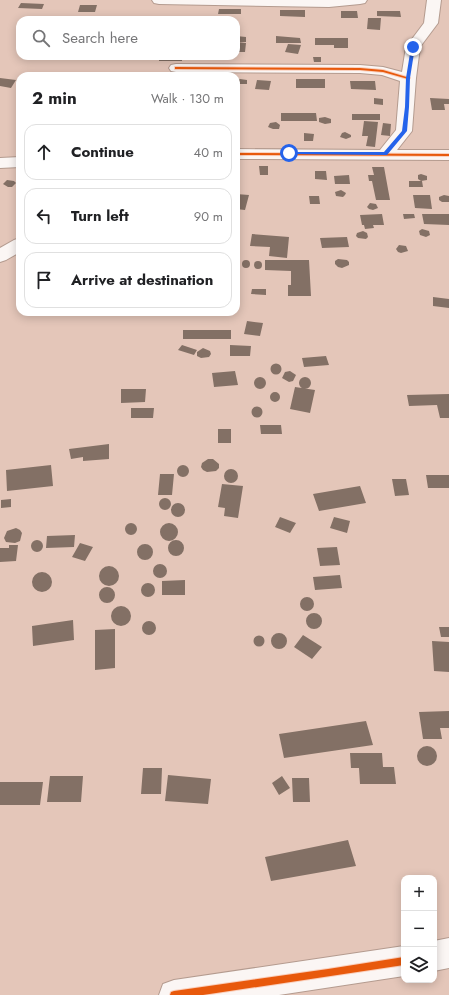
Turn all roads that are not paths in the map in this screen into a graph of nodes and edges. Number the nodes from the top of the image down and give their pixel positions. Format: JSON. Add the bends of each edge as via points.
{"nodes":[{"id":1,"x":159,"y":0,"type":"edge"},
{"id":2,"x":360,"y":0,"type":"edge"},
{"id":3,"x":430,"y":1,"type":"edge"},
{"id":4,"x":327,"y":2,"type":"edge"},
{"id":5,"x":176,"y":68,"type":"dead end"},
{"id":6,"x":408,"y":78,"type":"junction"},
{"id":7,"x":385,"y":154,"type":"junction"},
{"id":8,"x":240,"y":155,"type":"edge"},
{"id":9,"x":449,"y":155,"type":"edge"},
{"id":10,"x":16,"y":162,"type":"edge"},
{"id":11,"x":0,"y":163,"type":"edge"},
{"id":12,"x":16,"y":246,"type":"edge"},
{"id":13,"x":0,"y":256,"type":"edge"},
{"id":14,"x":449,"y":953,"type":"edge"},
{"id":15,"x":437,"y":955,"type":"edge"},
{"id":16,"x":401,"y":961,"type":"edge"},
{"id":17,"x":174,"y":995,"type":"edge"}],
"edges":[{"from":1,"to":4,"type":"street"},
{"from":2,"to":4,"type":"street"},
{"from":3,"to":6,"type":"street","via":[[431,22],[413,47]]},
{"from":5,"to":6,"type":"street","via":[[360,69],[383,71]]},
{"from":6,"to":7,"type":"street","via":[[404,131]]},
{"from":7,"to":8,"type":"street"},
{"from":7,"to":9,"type":"street"},
{"from":10,"to":11,"type":"street"},
{"from":12,"to":13,"type":"street"},
{"from":14,"to":15,"type":"street"},
{"from":16,"to":17,"type":"street"}]}
